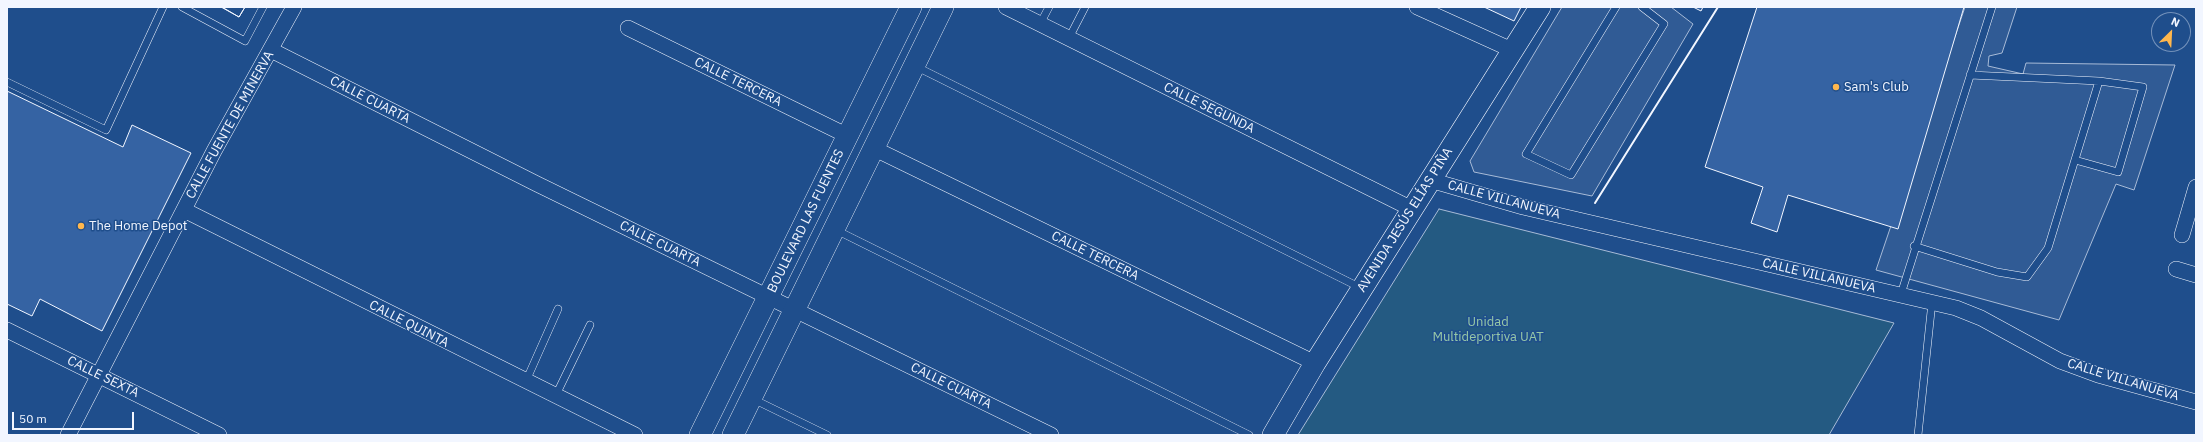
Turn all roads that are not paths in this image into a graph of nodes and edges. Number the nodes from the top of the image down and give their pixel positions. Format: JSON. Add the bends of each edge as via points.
{"nodes":[{"id":1,"x":163,"y":7,"type":"edge"},
{"id":2,"x":182,"y":7,"type":"edge"},
{"id":3,"x":263,"y":7,"type":"edge"},
{"id":4,"x":294,"y":7,"type":"edge"},
{"id":5,"x":911,"y":7,"type":"edge"},
{"id":6,"x":943,"y":7,"type":"edge"},
{"id":7,"x":1006,"y":7,"type":"edge"},
{"id":8,"x":1049,"y":7,"type":"edge"},
{"id":9,"x":1084,"y":7,"type":"edge"},
{"id":10,"x":1417,"y":7,"type":"edge"},
{"id":11,"x":1540,"y":7,"type":"edge"},
{"id":12,"x":1616,"y":7,"type":"edge"},
{"id":13,"x":1642,"y":7,"type":"edge"},
{"id":14,"x":1992,"y":7,"type":"edge"},
{"id":15,"x":1040,"y":24,"type":"junction"},
{"id":16,"x":628,"y":28,"type":"dead end"},
{"id":17,"x":1069,"y":38,"type":"junction"},
{"id":18,"x":271,"y":50,"type":"junction"},
{"id":19,"x":1512,"y":50,"type":"junction"},
{"id":20,"x":915,"y":66,"type":"junction"},
{"id":21,"x":1970,"y":75,"type":"junction"},
{"id":22,"x":7,"y":82,"type":"edge"},
{"id":23,"x":2099,"y":82,"type":"junction"},
{"id":24,"x":848,"y":136,"type":"junction"},
{"id":25,"x":874,"y":149,"type":"junction"},
{"id":26,"x":2075,"y":160,"type":"junction"},
{"id":27,"x":1430,"y":180,"type":"junction"},
{"id":28,"x":2196,"y":188,"type":"edge"},
{"id":29,"x":1412,"y":209,"type":"junction"},
{"id":30,"x":184,"y":210,"type":"junction"},
{"id":31,"x":834,"y":229,"type":"junction"},
{"id":32,"x":2182,"y":235,"type":"dead end"},
{"id":33,"x":1914,"y":246,"type":"junction"},
{"id":34,"x":2176,"y":269,"type":"dead end"},
{"id":35,"x":2196,"y":275,"type":"edge"},
{"id":36,"x":1363,"y":289,"type":"junction"},
{"id":37,"x":1901,"y":294,"type":"junction"},
{"id":38,"x":768,"y":297,"type":"junction"},
{"id":39,"x":1932,"y":302,"type":"junction"},
{"id":40,"x":558,"y":309,"type":"dead end"},
{"id":41,"x":795,"y":309,"type":"junction"},
{"id":42,"x":590,"y":325,"type":"dead end"},
{"id":43,"x":7,"y":330,"type":"edge"},
{"id":44,"x":1315,"y":363,"type":"junction"},
{"id":45,"x":99,"y":374,"type":"junction"},
{"id":46,"x":526,"y":381,"type":"junction"},
{"id":47,"x":556,"y":395,"type":"junction"},
{"id":48,"x":751,"y":398,"type":"junction"},
{"id":49,"x":2196,"y":402,"type":"edge"},
{"id":50,"x":630,"y":434,"type":"edge"},
{"id":51,"x":68,"y":435,"type":"edge"},
{"id":52,"x":219,"y":435,"type":"edge"},
{"id":53,"x":700,"y":435,"type":"edge"},
{"id":54,"x":733,"y":435,"type":"edge"},
{"id":55,"x":827,"y":435,"type":"edge"},
{"id":56,"x":1051,"y":435,"type":"edge"},
{"id":57,"x":1248,"y":435,"type":"edge"},
{"id":58,"x":1273,"y":435,"type":"edge"},
{"id":59,"x":1918,"y":435,"type":"edge"}],
"edges":[{"from":1,"to":22,"type":"lane","via":[[106,130]]},
{"from":2,"to":3,"type":"lane","via":[[245,41]]},
{"from":4,"to":18,"type":"street","name":"CALLE FUENTE DE MINERVA"},
{"from":5,"to":24,"type":"street","name":"BOULEVARD LAS FUENTES"},
{"from":6,"to":20,"type":"street"},
{"from":7,"to":15,"type":"street","name":"CALLE SEGUNDA"},
{"from":8,"to":15,"type":"lane"},
{"from":9,"to":17,"type":"lane"},
{"from":10,"to":19,"type":"street"},
{"from":11,"to":19,"type":"street","name":"AVENIDA JESÚS ELÍAS PIÑA"},
{"from":12,"to":13,"type":"lane","via":[[1526,154],[1570,175],[1664,24]]},
{"from":14,"to":21,"type":"lane"},
{"from":15,"to":17,"type":"street","name":"CALLE SEGUNDA"},
{"from":16,"to":24,"type":"street","name":"CALLE TERCERA"},
{"from":17,"to":29,"type":"street","name":"CALLE SEGUNDA"},
{"from":18,"to":30,"type":"street","name":"CALLE FUENTE DE MINERVA","via":[[214,150]]},
{"from":18,"to":38,"type":"street","name":"CALLE CUARTA"},
{"from":19,"to":27,"type":"street","name":"AVENIDA JESÚS ELÍAS PIÑA"},
{"from":20,"to":25,"type":"street"},
{"from":20,"to":36,"type":"lane"},
{"from":21,"to":23,"type":"lane"},
{"from":21,"to":33,"type":"lane"},
{"from":23,"to":26,"type":"lane"},
{"from":23,"to":26,"type":"lane","via":[[2144,88],[2118,172]]},
{"from":24,"to":38,"type":"street","name":"BOULEVARD LAS FUENTES"},
{"from":25,"to":31,"type":"street"},
{"from":25,"to":44,"type":"street","name":"CALLE TERCERA"},
{"from":26,"to":33,"type":"lane","via":[[2048,248],[2027,277],[1997,272]]},
{"from":27,"to":29,"type":"street","name":"AVENIDA JESÚS ELÍAS PIÑA"},
{"from":27,"to":37,"type":"street","name":"CALLE VILLANUEVA","via":[[1523,207]]},
{"from":28,"to":32,"type":"street"},
{"from":29,"to":36,"type":"street","name":"AVENIDA JESÚS ELÍAS PIÑA"},
{"from":30,"to":45,"type":"street","name":"CALLE FUENTE DE MINERVA"},
{"from":30,"to":46,"type":"street","name":"CALLE QUINTA"},
{"from":31,"to":41,"type":"street"},
{"from":31,"to":57,"type":"lane"},
{"from":33,"to":37,"type":"lane"},
{"from":34,"to":35,"type":"street"},
{"from":36,"to":44,"type":"street","name":"AVENIDA JESÚS ELÍAS PIÑA"},
{"from":37,"to":39,"type":"street","name":"CALLE VILLANUEVA"},
{"from":38,"to":41,"type":"street","name":"CALLE CUARTA"},
{"from":38,"to":53,"type":"street","name":"BOULEVARD LAS FUENTES"},
{"from":39,"to":49,"type":"street","name":"CALLE VILLANUEVA","via":[[1981,318],[2060,361],[2098,376]]},
{"from":39,"to":59,"type":"lane"},
{"from":40,"to":46,"type":"lane"},
{"from":41,"to":48,"type":"street"},
{"from":41,"to":56,"type":"street","name":"CALLE CUARTA"},
{"from":42,"to":47,"type":"lane"},
{"from":43,"to":45,"type":"street","name":"CALLE SEXTA"},
{"from":44,"to":58,"type":"street","name":"AVENIDA JESÚS ELÍAS PIÑA"},
{"from":45,"to":51,"type":"street","name":"CALLE FUENTE DE MINERVA"},
{"from":45,"to":52,"type":"street","name":"CALLE SEXTA"},
{"from":46,"to":47,"type":"street","name":"CALLE QUINTA"},
{"from":47,"to":50,"type":"street","name":"CALLE QUINTA"},
{"from":48,"to":54,"type":"street"},
{"from":48,"to":55,"type":"lane"}]}
